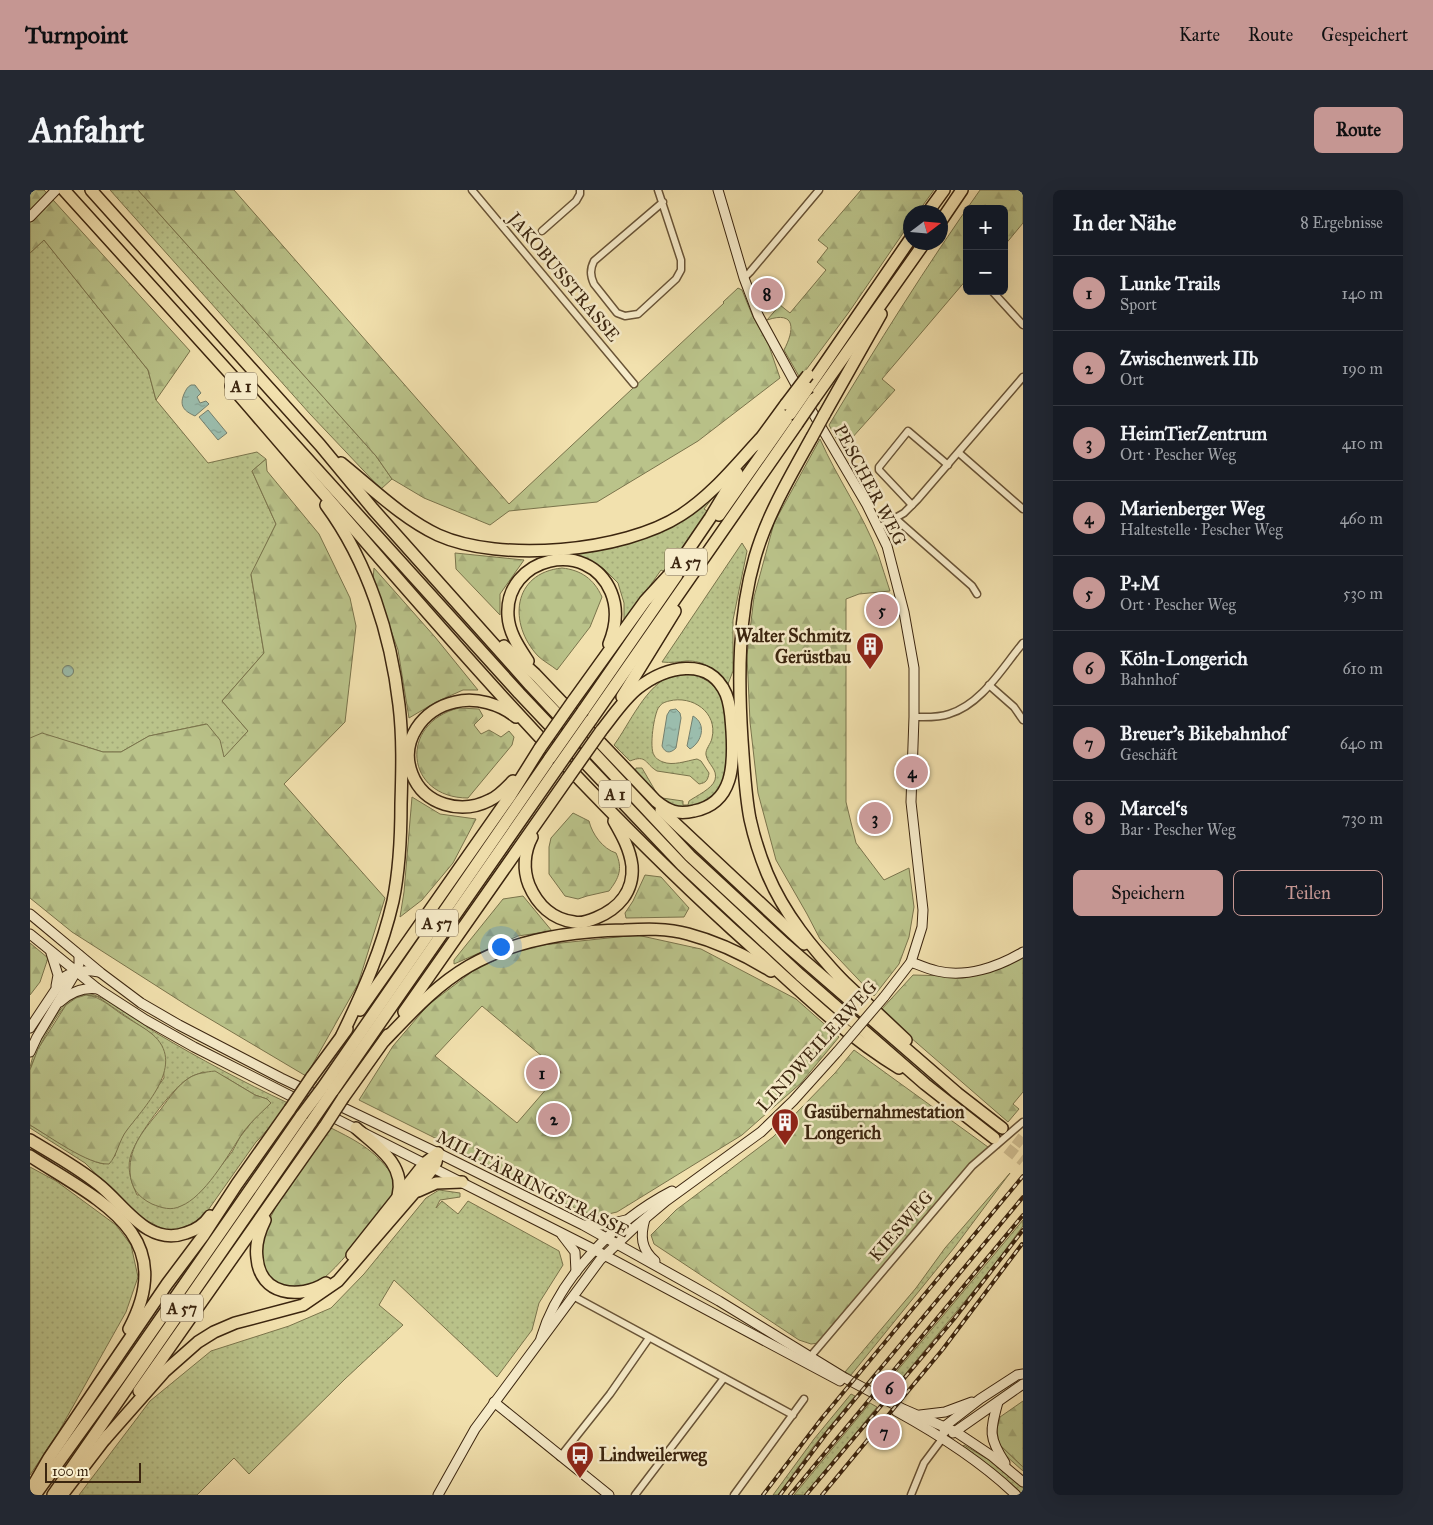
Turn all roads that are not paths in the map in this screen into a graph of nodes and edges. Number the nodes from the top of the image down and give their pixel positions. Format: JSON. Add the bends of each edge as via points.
{"nodes":[{"id":1,"x":91,"y":190,"type":"edge"},
{"id":2,"x":472,"y":190,"type":"edge"},
{"id":3,"x":580,"y":190,"type":"edge"},
{"id":4,"x":658,"y":190,"type":"edge"},
{"id":5,"x":718,"y":190,"type":"edge"},
{"id":6,"x":819,"y":190,"type":"edge"},
{"id":7,"x":944,"y":190,"type":"edge"},
{"id":8,"x":962,"y":190,"type":"edge"},
{"id":9,"x":62,"y":191,"type":"edge"},
{"id":10,"x":662,"y":202,"type":"junction"},
{"id":11,"x":933,"y":205,"type":"edge"},
{"id":12,"x":948,"y":210,"type":"edge"},
{"id":13,"x":30,"y":217,"type":"edge"},
{"id":14,"x":542,"y":231,"type":"dead end"},
{"id":15,"x":903,"y":248,"type":"edge"},
{"id":16,"x":920,"y":250,"type":"edge"},
{"id":17,"x":908,"y":268,"type":"junction"},
{"id":18,"x":744,"y":278,"type":"junction"},
{"id":19,"x":155,"y":293,"type":"junction"},
{"id":20,"x":996,"y":295,"type":"edge"},
{"id":21,"x":852,"y":324,"type":"junction"},
{"id":22,"x":1023,"y":325,"type":"edge"},
{"id":23,"x":1023,"y":376,"type":"edge"},
{"id":24,"x":634,"y":384,"type":"dead end"},
{"id":25,"x":788,"y":409,"type":"junction"},
{"id":26,"x":760,"y":439,"type":"junction"},
{"id":27,"x":320,"y":446,"type":"junction"},
{"id":28,"x":959,"y":452,"type":"junction"},
{"id":29,"x":292,"y":457,"type":"junction"},
{"id":30,"x":948,"y":466,"type":"junction"},
{"id":31,"x":912,"y":505,"type":"junction"},
{"id":32,"x":1023,"y":509,"type":"edge"},
{"id":33,"x":896,"y":519,"type":"junction"},
{"id":34,"x":878,"y":528,"type":"junction"},
{"id":35,"x":702,"y":561,"type":"junction"},
{"id":36,"x":977,"y":594,"type":"dead end"},
{"id":37,"x":467,"y":613,"type":"junction"},
{"id":38,"x":1023,"y":643,"type":"edge"},
{"id":39,"x":594,"y":670,"type":"junction"},
{"id":40,"x":989,"y":685,"type":"junction"},
{"id":41,"x":561,"y":701,"type":"junction"},
{"id":42,"x":914,"y":717,"type":"junction"},
{"id":43,"x":1023,"y":720,"type":"edge"},
{"id":44,"x":601,"y":731,"type":"junction"},
{"id":45,"x":536,"y":733,"type":"junction"},
{"id":46,"x":604,"y":747,"type":"junction"},
{"id":47,"x":527,"y":768,"type":"junction"},
{"id":48,"x":605,"y":806,"type":"junction"},
{"id":49,"x":546,"y":810,"type":"junction"},
{"id":50,"x":30,"y":914,"type":"edge"},
{"id":51,"x":30,"y":934,"type":"edge"},
{"id":52,"x":50,"y":951,"type":"junction"},
{"id":53,"x":1023,"y":952,"type":"edge"},
{"id":54,"x":79,"y":955,"type":"junction"},
{"id":55,"x":911,"y":962,"type":"junction"},
{"id":56,"x":76,"y":972,"type":"junction"},
{"id":57,"x":101,"y":973,"type":"junction"},
{"id":58,"x":843,"y":980,"type":"junction"},
{"id":59,"x":98,"y":989,"type":"junction"},
{"id":60,"x":54,"y":991,"type":"junction"},
{"id":61,"x":803,"y":992,"type":"junction"},
{"id":62,"x":54,"y":1007,"type":"junction"},
{"id":63,"x":30,"y":1028,"type":"edge"},
{"id":64,"x":342,"y":1036,"type":"junction"},
{"id":65,"x":384,"y":1041,"type":"junction"},
{"id":66,"x":30,"y":1052,"type":"edge"},
{"id":67,"x":925,"y":1084,"type":"junction"},
{"id":68,"x":328,"y":1089,"type":"junction"},
{"id":69,"x":957,"y":1094,"type":"junction"},
{"id":70,"x":307,"y":1118,"type":"junction"},
{"id":71,"x":1023,"y":1122,"type":"edge"},
{"id":72,"x":356,"y":1128,"type":"junction"},
{"id":73,"x":1002,"y":1128,"type":"tunnel mouth"},
{"id":74,"x":994,"y":1138,"type":"tunnel mouth"},
{"id":75,"x":30,"y":1140,"type":"edge"},
{"id":76,"x":438,"y":1153,"type":"junction"},
{"id":77,"x":30,"y":1156,"type":"edge"},
{"id":78,"x":429,"y":1165,"type":"junction"},
{"id":79,"x":694,"y":1180,"type":"junction"},
{"id":80,"x":462,"y":1182,"type":"junction"},
{"id":81,"x":236,"y":1184,"type":"junction"},
{"id":82,"x":414,"y":1193,"type":"junction"},
{"id":83,"x":398,"y":1196,"type":"junction"},
{"id":84,"x":272,"y":1202,"type":"junction"},
{"id":85,"x":629,"y":1219,"type":"junction"},
{"id":86,"x":645,"y":1219,"type":"junction"},
{"id":87,"x":583,"y":1225,"type":"junction"},
{"id":88,"x":561,"y":1232,"type":"junction"},
{"id":89,"x":607,"y":1238,"type":"junction"},
{"id":90,"x":617,"y":1244,"type":"junction"},
{"id":91,"x":595,"y":1250,"type":"junction"},
{"id":92,"x":204,"y":1255,"type":"junction"},
{"id":93,"x":605,"y":1255,"type":"junction"},
{"id":94,"x":663,"y":1269,"type":"junction"},
{"id":95,"x":576,"y":1272,"type":"junction"},
{"id":96,"x":573,"y":1296,"type":"junction"},
{"id":97,"x":541,"y":1338,"type":"junction"},
{"id":98,"x":648,"y":1338,"type":"junction"},
{"id":99,"x":810,"y":1357,"type":"junction"},
{"id":100,"x":1023,"y":1374,"type":"edge"},
{"id":101,"x":104,"y":1375,"type":"junction"},
{"id":102,"x":724,"y":1378,"type":"junction"},
{"id":103,"x":1023,"y":1384,"type":"edge"},
{"id":104,"x":804,"y":1399,"type":"dead end"},
{"id":105,"x":980,"y":1399,"type":"junction"},
{"id":106,"x":494,"y":1402,"type":"junction"},
{"id":107,"x":998,"y":1402,"type":"junction"},
{"id":108,"x":793,"y":1415,"type":"junction"},
{"id":109,"x":919,"y":1415,"type":"junction"},
{"id":110,"x":945,"y":1426,"type":"junction"},
{"id":111,"x":956,"y":1432,"type":"junction"},
{"id":112,"x":942,"y":1439,"type":"junction"},
{"id":113,"x":105,"y":1440,"type":"junction"},
{"id":114,"x":560,"y":1457,"type":"junction"},
{"id":115,"x":1010,"y":1469,"type":"junction"},
{"id":116,"x":1023,"y":1482,"type":"edge"},
{"id":117,"x":30,"y":1491,"type":"edge"},
{"id":118,"x":35,"y":1495,"type":"edge"},
{"id":119,"x":53,"y":1495,"type":"edge"},
{"id":120,"x":62,"y":1495,"type":"edge"},
{"id":121,"x":438,"y":1495,"type":"edge"},
{"id":122,"x":609,"y":1495,"type":"edge"},
{"id":123,"x":635,"y":1495,"type":"edge"},
{"id":124,"x":734,"y":1495,"type":"edge"},
{"id":125,"x":911,"y":1495,"type":"edge"},
{"id":126,"x":1016,"y":1495,"type":"edge"}],
"edges":[{"from":1,"to":27,"type":"highway","number":"A 1"},
{"from":2,"to":24,"type":"street","name":"JAKOBUSSTRASSE"},
{"from":3,"to":14,"type":"street","via":[[576,200]]},
{"from":4,"to":10,"type":"street"},
{"from":5,"to":18,"type":"main road","name":"PESCHER WEG"},
{"from":6,"to":18,"type":"street"},
{"from":7,"to":11,"type":"highway"},
{"from":8,"to":12,"type":"highway"},
{"from":9,"to":13,"type":"main road"},
{"from":9,"to":19,"type":"highway","number":"A 1"},
{"from":10,"to":10,"type":"street","via":[[591,267],[594,284],[620,314],[630,316],[643,310],[679,274],[681,260]]},
{"from":15,"to":21,"type":"highway","number":"A 57"},
{"from":16,"to":17,"type":"highway","number":"A 57"},
{"from":17,"to":35,"type":"highway","number":"A 57","bridge":true},
{"from":17,"to":58,"type":"highway","bridge":true,"via":[[824,415],[770,519],[756,555],[744,604],[740,649],[741,724],[750,819],[768,875],[816,953]]},
{"from":18,"to":34,"type":"main road","name":"PESCHER WEG","via":[[762,324]]},
{"from":19,"to":29,"type":"highway","via":[[157,300]]},
{"from":19,"to":67,"type":"highway","number":"A 1","via":[[519,693],[682,865],[800,975]]},
{"from":20,"to":22,"type":"street"},
{"from":21,"to":25,"type":"highway","number":"A 57","bridge":true,"via":[[808,388]]},
{"from":21,"to":25,"type":"highway","bridge":true,"via":[[836,338],[808,375]]},
{"from":23,"to":28,"type":"street"},
{"from":25,"to":26,"type":"highway"},
{"from":25,"to":68,"type":"highway","number":"A 57","bridge":true},
{"from":26,"to":27,"type":"highway","via":[[698,503],[672,520],[632,537],[585,547],[539,550],[466,544],[439,535],[416,523]]},
{"from":26,"to":39,"type":"highway","via":[[678,565],[645,601]]},
{"from":27,"to":37,"type":"highway","number":"A 1"},
{"from":28,"to":30,"type":"street"},
{"from":28,"to":32,"type":"street"},
{"from":29,"to":45,"type":"highway"},
{"from":29,"to":64,"type":"highway","via":[[355,552],[382,621],[399,706],[401,833],[393,899],[367,983]]},
{"from":30,"to":31,"type":"street"},
{"from":30,"to":31,"type":"street","via":[[908,431],[879,470]]},
{"from":31,"to":33,"type":"street"},
{"from":33,"to":34,"type":"street"},
{"from":33,"to":36,"type":"street"},
{"from":34,"to":42,"type":"main road","name":"PESCHER WEG","via":[[892,560],[904,612],[914,668]]},
{"from":35,"to":44,"type":"highway","via":[[682,600]]},
{"from":35,"to":68,"type":"highway","number":"A 57","bridge":true},
{"from":37,"to":41,"type":"highway"},
{"from":37,"to":69,"type":"highway","number":"A 1","via":[[690,856]]},
{"from":38,"to":40,"type":"street"},
{"from":39,"to":41,"type":"highway","via":[[607,648],[616,620],[607,584],[593,569],[572,560],[549,560],[534,566],[515,587],[508,616],[515,641]]},
{"from":39,"to":47,"type":"highway","bridge":true},
{"from":40,"to":42,"type":"street","via":[[975,700],[956,711],[941,716]]},
{"from":40,"to":43,"type":"street","via":[[1014,707]]},
{"from":41,"to":46,"type":"highway"},
{"from":42,"to":55,"type":"main road","name":"PESCHER WEG","via":[[911,802],[923,910],[922,927]]},
{"from":44,"to":46,"type":"highway","via":[[639,687],[678,668],[688,668],[717,680],[729,702],[734,756],[730,779],[717,799],[697,810],[685,813],[665,809]]},
{"from":44,"to":49,"type":"highway","bridge":true},
{"from":45,"to":47,"type":"highway","via":[[504,709],[482,702],[458,701],[427,715],[418,724],[410,745],[412,773],[418,784],[434,800],[457,807],[490,800]]},
{"from":45,"to":48,"type":"highway"},
{"from":46,"to":58,"type":"highway","via":[[651,800],[708,856]]},
{"from":47,"to":64,"type":"highway"},
{"from":48,"to":49,"type":"highway","via":[[629,850],[631,880],[627,892],[610,912],[587,922],[574,923],[548,912],[539,904],[526,878],[526,853]]},
{"from":48,"to":61,"type":"highway","via":[[675,876]]},
{"from":49,"to":65,"type":"highway"},
{"from":50,"to":54,"type":"main road","name":"MILITÄRRINGSTRASSE"},
{"from":51,"to":52,"type":"main road","name":"MILITÄRRINGSTRASSE"},
{"from":52,"to":56,"type":"main road","name":"MILITÄRRINGSTRASSE"},
{"from":52,"to":60,"type":"main road","via":[[58,975]]},
{"from":53,"to":55,"type":"main road","via":[[1001,964],[965,973],[938,971]]},
{"from":54,"to":56,"type":"main road","via":[[80,964]]},
{"from":54,"to":57,"type":"main road","name":"MILITÄRRINGSTRASSE"},
{"from":55,"to":79,"type":"main road","name":"LINDWEILERWEG","bridge":true,"via":[[793,1101],[725,1160]]},
{"from":56,"to":57,"type":"main road"},
{"from":56,"to":59,"type":"main road","name":"MILITÄRRINGSTRASSE"},
{"from":56,"to":60,"type":"main road","via":[[64,977]]},
{"from":56,"to":62,"type":"main road"},
{"from":57,"to":76,"type":"main road","name":"MILITÄRRINGSTRASSE","via":[[142,1003],[201,1037]]},
{"from":58,"to":69,"type":"highway","via":[[938,1070]]},
{"from":59,"to":62,"type":"main road","via":[[79,990]]},
{"from":59,"to":72,"type":"main road","name":"MILITÄRRINGSTRASSE","via":[[146,1020],[242,1072]]},
{"from":60,"to":63,"type":"main road"},
{"from":61,"to":65,"type":"highway","via":[[750,958],[687,934],[647,929],[576,933],[518,945],[468,966],[425,999]]},
{"from":61,"to":67,"type":"highway","via":[[878,1055]]},
{"from":62,"to":66,"type":"main road"},
{"from":64,"to":81,"type":"highway","bridge":true},
{"from":65,"to":84,"type":"highway","bridge":true},
{"from":67,"to":74,"type":"highway","number":"A 1"},
{"from":68,"to":70,"type":"highway","number":"A 57","bridge":true},
{"from":69,"to":73,"type":"highway","number":"A 1"},
{"from":70,"to":92,"type":"highway","number":"A 57"},
{"from":70,"to":119,"type":"highway","number":"A 57"},
{"from":71,"to":99,"type":"street","name":"KIESWEG","via":[[972,1166]]},
{"from":72,"to":78,"type":"main road","name":"MILITÄRRINGSTRASSE"},
{"from":72,"to":83,"type":"highway","via":[[394,1165],[400,1179]]},
{"from":75,"to":81,"type":"highway","via":[[88,1176],[140,1224],[159,1234],[180,1235],[199,1228]]},
{"from":76,"to":78,"type":"highway","via":[[436,1162]]},
{"from":76,"to":87,"type":"main road","name":"MILITÄRRINGSTRASSE"},
{"from":77,"to":101,"type":"highway","via":[[107,1206],[128,1227],[140,1249],[145,1280],[142,1298],[131,1326]]},
{"from":78,"to":80,"type":"main road","name":"MILITÄRRINGSTRASSE"},
{"from":78,"to":82,"type":"highway"},
{"from":78,"to":83,"type":"highway"},
{"from":79,"to":85,"type":"main road","name":"LINDWEILERWEG","via":[[662,1196]]},
{"from":79,"to":86,"type":"main road","name":"LINDWEILERWEG"},
{"from":80,"to":82,"type":"highway","via":[[436,1183]]},
{"from":80,"to":88,"type":"main road","name":"MILITÄRRINGSTRASSE"},
{"from":81,"to":92,"type":"highway"},
{"from":81,"to":101,"type":"highway"},
{"from":82,"to":113,"type":"highway","via":[[327,1290],[303,1304],[234,1323],[198,1342],[164,1372]]},
{"from":83,"to":84,"type":"highway","via":[[332,1278],[319,1287],[292,1293],[279,1290],[259,1269],[257,1243]]},
{"from":84,"to":113,"type":"highway"},
{"from":85,"to":87,"type":"main road","via":[[604,1225]]},
{"from":85,"to":89,"type":"main road","name":"LINDWEILERWEG"},
{"from":86,"to":90,"type":"main road","name":"LINDWEILERWEG"},
{"from":86,"to":94,"type":"main road","via":[[643,1245]]},
{"from":87,"to":89,"type":"main road","name":"MILITÄRRINGSTRASSE"},
{"from":88,"to":91,"type":"main road","name":"MILITÄRRINGSTRASSE"},
{"from":88,"to":95,"type":"main road","via":[[575,1252]]},
{"from":89,"to":90,"type":"main road","name":"MILITÄRRINGSTRASSE"},
{"from":89,"to":91,"type":"main road","name":"LINDWEILERWEG"},
{"from":90,"to":93,"type":"main road","name":"LINDWEILERWEG"},
{"from":90,"to":94,"type":"main road","name":"MILITÄRRINGSTRASSE"},
{"from":91,"to":93,"type":"main road","name":"MILITÄRRINGSTRASSE"},
{"from":91,"to":95,"type":"main road","name":"LINDWEILERWEG"},
{"from":92,"to":118,"type":"highway","number":"A 57"},
{"from":93,"to":96,"type":"main road","name":"LINDWEILERWEG"},
{"from":93,"to":112,"type":"main road","name":"MILITÄRRINGSTRASSE","via":[[900,1413]]},
{"from":94,"to":99,"type":"main road","name":"MILITÄRRINGSTRASSE"},
{"from":95,"to":97,"type":"main road","name":"LINDWEILERWEG","via":[[544,1326]]},
{"from":96,"to":97,"type":"main road","name":"LINDWEILERWEG"},
{"from":96,"to":98,"type":"street"},
{"from":97,"to":106,"type":"main road","name":"LINDWEILERWEG"},
{"from":98,"to":102,"type":"street"},
{"from":98,"to":114,"type":"street","via":[[610,1394]]},
{"from":99,"to":109,"type":"main road","name":"MILITÄRRINGSTRASSE","via":[[853,1383]]},
{"from":100,"to":105,"type":"main road"},
{"from":101,"to":117,"type":"highway"},
{"from":102,"to":108,"type":"street"},
{"from":102,"to":123,"type":"street"},
{"from":103,"to":107,"type":"main road"},
{"from":104,"to":108,"type":"street"},
{"from":105,"to":109,"type":"main road","via":[[945,1412]]},
{"from":105,"to":110,"type":"main road"},
{"from":106,"to":114,"type":"main road"},
{"from":106,"to":121,"type":"main road","name":"LINDWEILERWEG","via":[[469,1438]]},
{"from":107,"to":111,"type":"main road"},
{"from":107,"to":115,"type":"main road","via":[[991,1431],[996,1448]]},
{"from":108,"to":124,"type":"street"},
{"from":109,"to":110,"type":"main road","name":"MILITÄRRINGSTRASSE"},
{"from":110,"to":111,"type":"main road","name":"MILITÄRRINGSTRASSE"},
{"from":110,"to":112,"type":"main road"},
{"from":111,"to":112,"type":"main road"},
{"from":111,"to":115,"type":"main road","name":"MILITÄRRINGSTRASSE"},
{"from":112,"to":125,"type":"street","via":[[924,1463]]},
{"from":112,"to":126,"type":"main road","name":"MILITÄRRINGSTRASSE"},
{"from":113,"to":120,"type":"highway"},
{"from":114,"to":122,"type":"main road"},
{"from":115,"to":116,"type":"main road","name":"MILITÄRRINGSTRASSE"}]}
